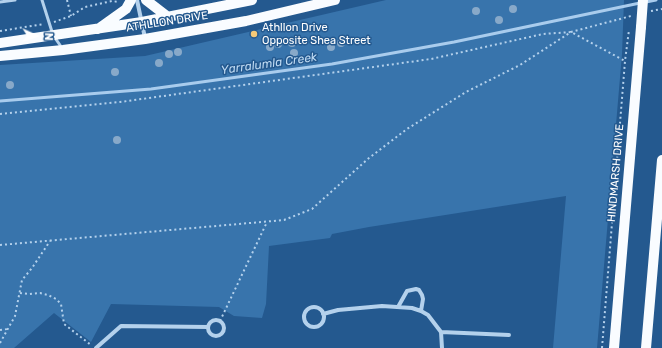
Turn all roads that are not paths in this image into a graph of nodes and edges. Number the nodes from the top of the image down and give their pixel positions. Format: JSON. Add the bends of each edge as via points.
{"nodes":[{"id":1,"x":15,"y":0,"type":"edge"},
{"id":2,"x":42,"y":0,"type":"edge"},
{"id":3,"x":131,"y":0,"type":"edge"},
{"id":4,"x":137,"y":0,"type":"edge"},
{"id":5,"x":146,"y":0,"type":"edge"},
{"id":6,"x":252,"y":0,"type":"edge"},
{"id":7,"x":335,"y":0,"type":"edge"},
{"id":8,"x":643,"y":0,"type":"edge"},
{"id":9,"x":0,"y":2,"type":"edge"},
{"id":10,"x":168,"y":17,"type":"junction"},
{"id":11,"x":142,"y":22,"type":"junction"},
{"id":12,"x":98,"y":29,"type":"junction"},
{"id":13,"x":53,"y":35,"type":"junction"},
{"id":14,"x":146,"y":39,"type":"junction"},
{"id":15,"x":0,"y":43,"type":"edge"},
{"id":16,"x":63,"y":50,"type":"junction"},
{"id":17,"x":0,"y":56,"type":"edge"},
{"id":18,"x":662,"y":160,"type":"edge"},
{"id":19,"x":398,"y":307,"type":"junction"},
{"id":20,"x":421,"y":310,"type":"junction"},
{"id":21,"x":323,"y":314,"type":"junction"},
{"id":22,"x":208,"y":327,"type":"junction"},
{"id":23,"x":441,"y":332,"type":"junction"},
{"id":24,"x":509,"y":335,"type":"dead end"},
{"id":25,"x":95,"y":348,"type":"edge"},
{"id":26,"x":442,"y":348,"type":"edge"},
{"id":27,"x":614,"y":348,"type":"edge"},
{"id":28,"x":646,"y":348,"type":"edge"}],
"edges":[{"from":1,"to":9,"type":"lane"},
{"from":2,"to":13,"type":"lane"},
{"from":3,"to":12,"type":"main road","via":[[126,9]]},
{"from":4,"to":11,"type":"street"},
{"from":5,"to":10,"type":"main road"},
{"from":6,"to":10,"type":"main road","name":"ATHLLON DRIVE"},
{"from":7,"to":14,"type":"main road","name":"ATHLLON DRIVE","via":[[246,21]]},
{"from":8,"to":27,"type":"main road","name":"HINDMARSH DRIVE","bridge":true},
{"from":10,"to":11,"type":"main road","name":"ATHLLON DRIVE"},
{"from":11,"to":12,"type":"main road","name":"ATHLLON DRIVE"},
{"from":11,"to":14,"type":"street"},
{"from":12,"to":13,"type":"main road","name":"ATHLLON DRIVE"},
{"from":13,"to":15,"type":"main road","name":"ATHLLON DRIVE"},
{"from":13,"to":16,"type":"lane"},
{"from":14,"to":16,"type":"main road","name":"ATHLLON DRIVE"},
{"from":16,"to":17,"type":"main road","name":"ATHLLON DRIVE"},
{"from":18,"to":28,"type":"main road"},
{"from":19,"to":20,"type":"street"},
{"from":19,"to":20,"type":"street","via":[[407,291],[416,289],[422,295]]},
{"from":19,"to":21,"type":"street","via":[[355,308]]},
{"from":20,"to":23,"type":"street"},
{"from":21,"to":21,"type":"street","via":[[324,320],[315,327],[308,325],[304,319],[305,312],[312,307],[320,309]]},
{"from":22,"to":22,"type":"street","via":[[213,335],[220,335],[224,329],[223,323],[214,320]]},
{"from":22,"to":25,"type":"street","via":[[121,326]]},
{"from":23,"to":24,"type":"street"},
{"from":23,"to":26,"type":"street"}]}
